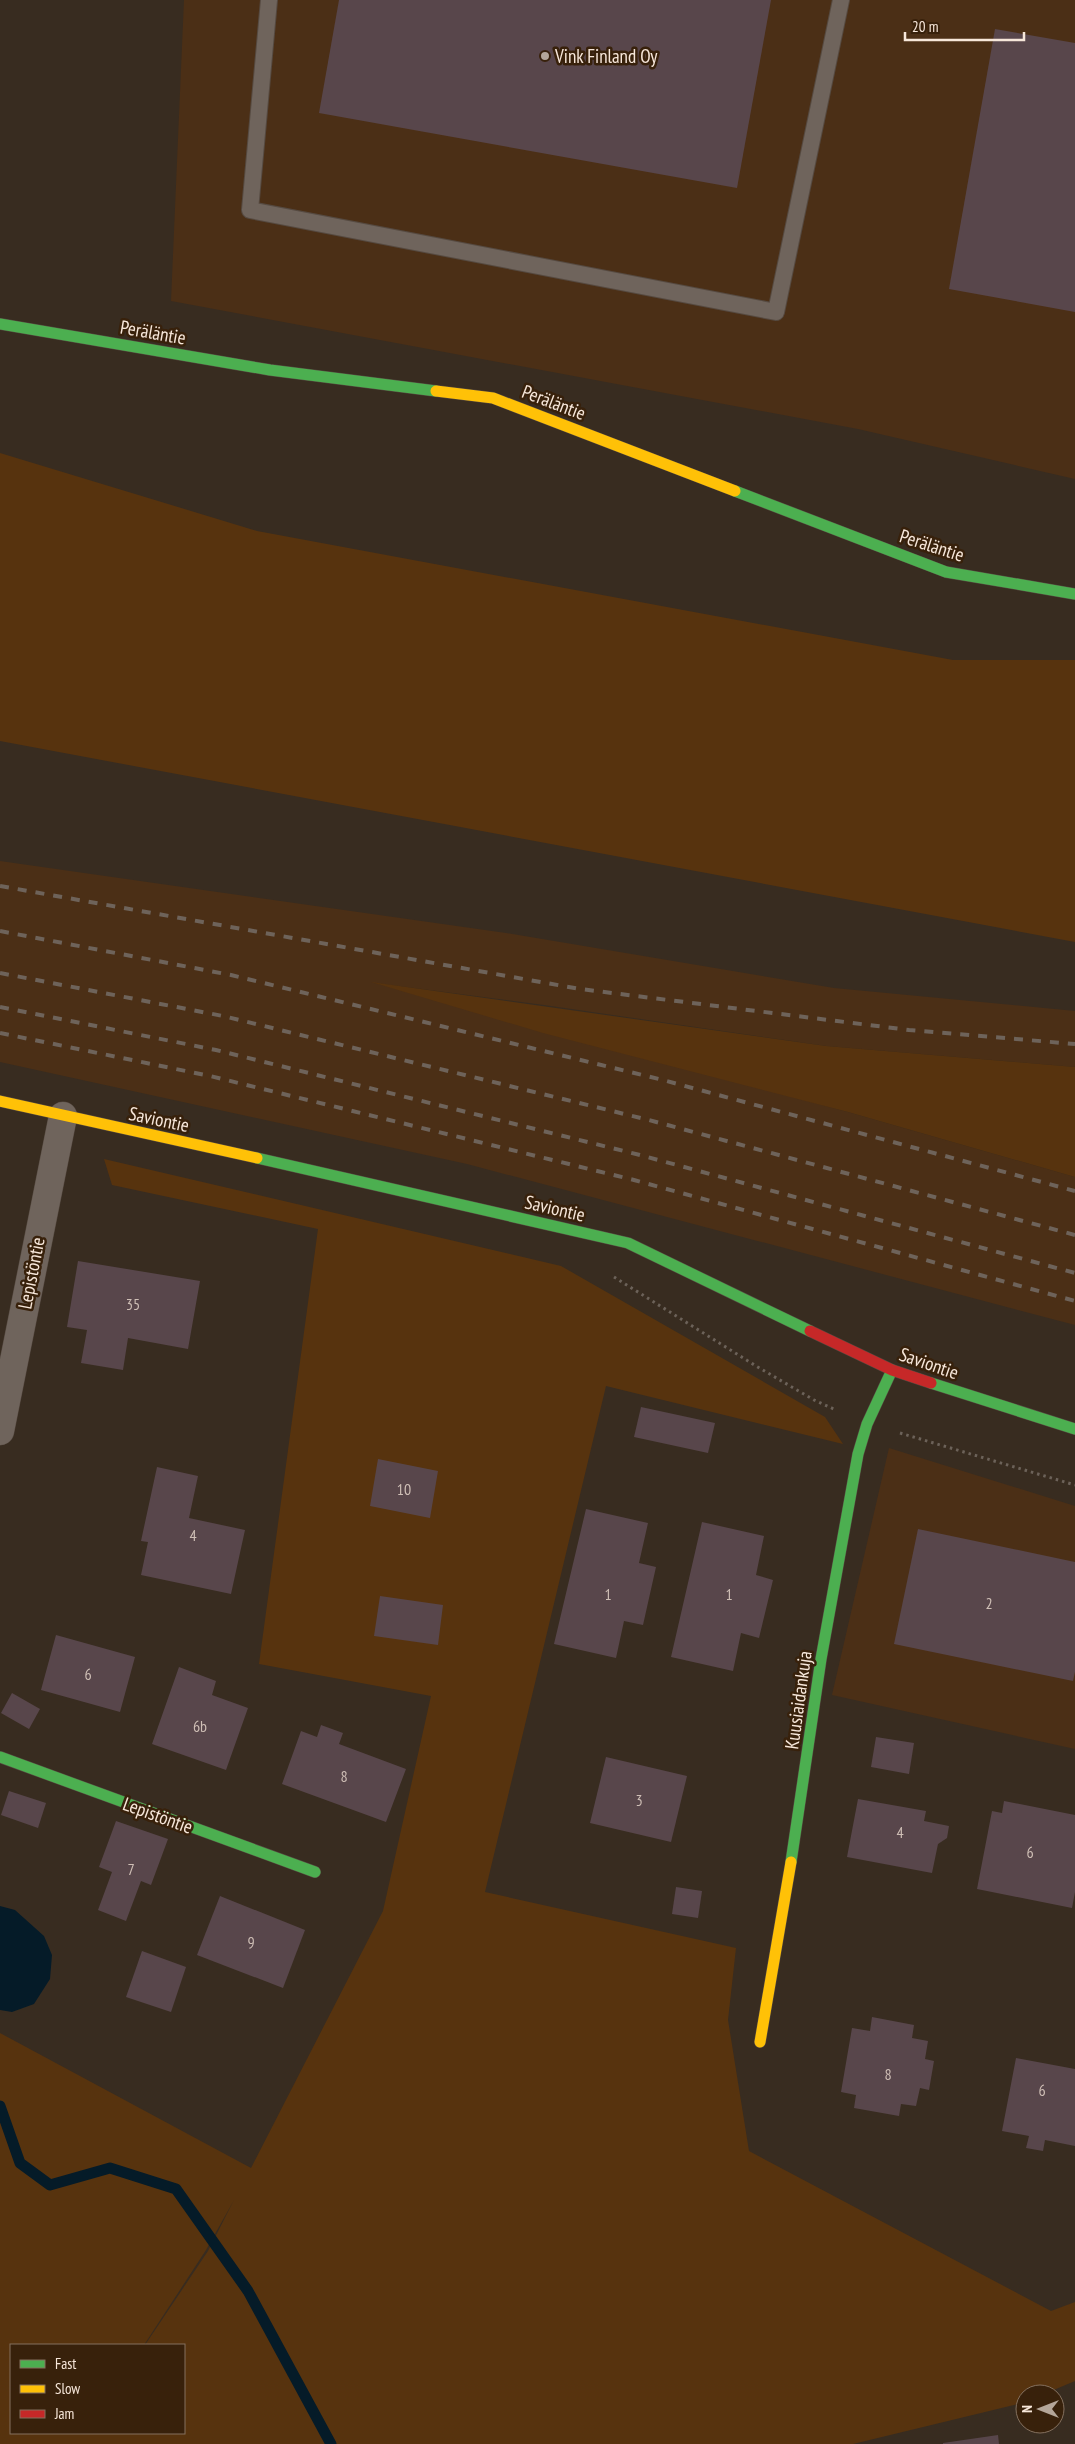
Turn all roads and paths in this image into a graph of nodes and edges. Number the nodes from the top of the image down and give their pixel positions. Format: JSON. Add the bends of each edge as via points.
{"nodes":[{"id":1,"x":269,"y":0,"type":"edge"},
{"id":2,"x":841,"y":0,"type":"edge"},
{"id":3,"x":0,"y":324,"type":"edge"},
{"id":4,"x":1075,"y":594,"type":"edge"},
{"id":5,"x":0,"y":1101,"type":"edge"},
{"id":6,"x":63,"y":1116,"type":"junction"},
{"id":7,"x":612,"y":1276,"type":"dead end"},
{"id":8,"x":892,"y":1370,"type":"junction"},
{"id":9,"x":1,"y":1422,"type":"edge"},
{"id":10,"x":868,"y":1424,"type":"junction"},
{"id":11,"x":1075,"y":1429,"type":"edge"},
{"id":12,"x":1075,"y":1485,"type":"edge"},
{"id":13,"x":0,"y":1757,"type":"edge"},
{"id":14,"x":315,"y":1872,"type":"dead end"},
{"id":15,"x":760,"y":2042,"type":"dead end"}],
"edges":[{"from":1,"to":2,"type":"lane","via":[[250,210],[776,312]]},
{"from":3,"to":4,"type":"street","name":"Peräläntie","via":[[270,370],[493,398],[946,572]]},
{"from":5,"to":6,"type":"street","name":"Saviontie"},
{"from":6,"to":8,"type":"street","name":"Saviontie","via":[[456,1202],[628,1244]]},
{"from":6,"to":9,"type":"street","name":"Lepistöntie"},
{"from":7,"to":10,"type":"path","via":[[814,1400]]},
{"from":8,"to":10,"type":"street","name":"Kuusiaidankuja"},
{"from":8,"to":11,"type":"street","name":"Saviontie"},
{"from":10,"to":12,"type":"path"},
{"from":10,"to":15,"type":"street","name":"Kuusiaidankuja","via":[[858,1454],[821,1659],[803,1789]]},
{"from":13,"to":14,"type":"street","name":"Lepistöntie"}]}
